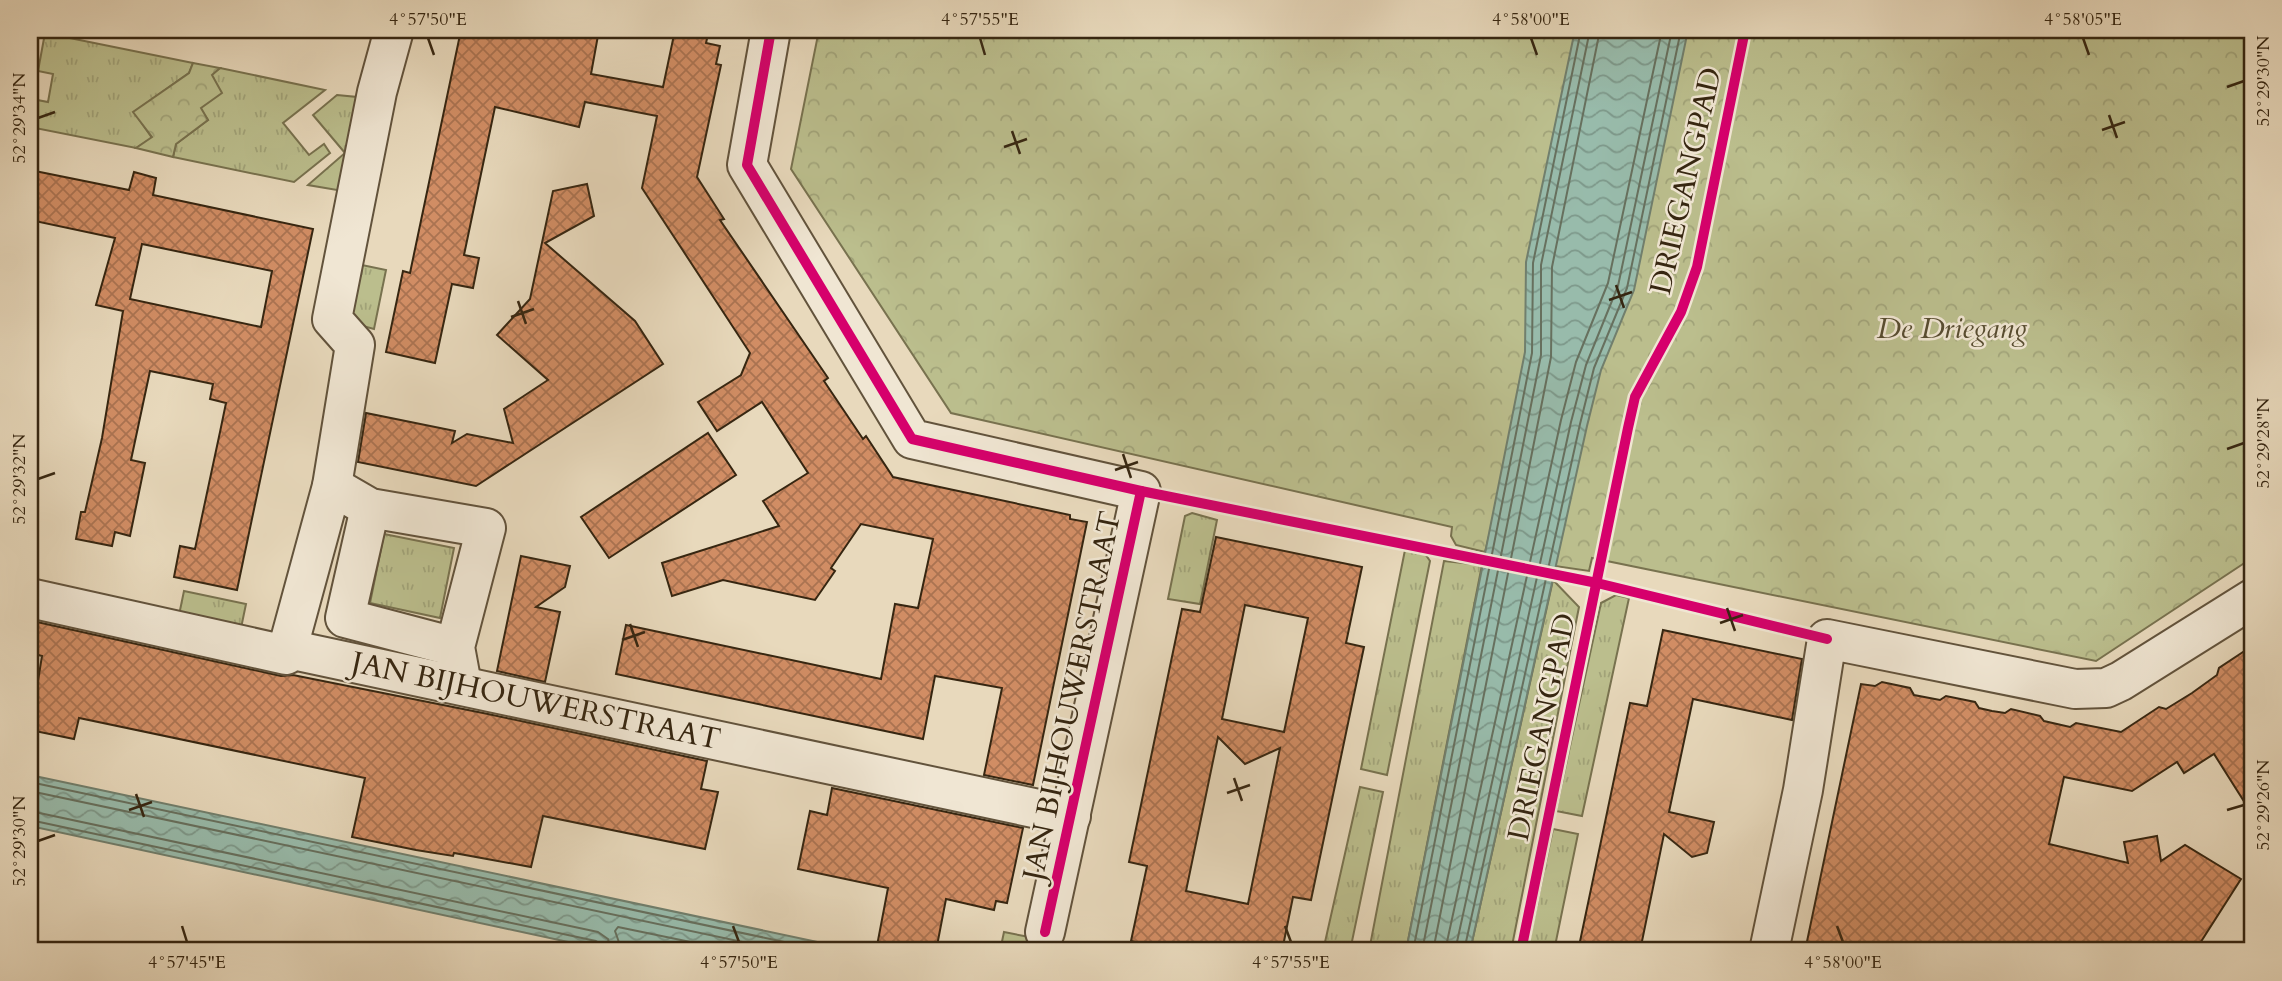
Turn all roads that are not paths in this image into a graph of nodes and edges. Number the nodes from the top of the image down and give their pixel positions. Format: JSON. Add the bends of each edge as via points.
{"nodes":[{"id":1,"x":394,"y":30,"type":"edge"},
{"id":2,"x":771,"y":30,"type":"edge"},
{"id":3,"x":332,"y":486,"type":"junction"},
{"id":4,"x":370,"y":508,"type":"junction"},
{"id":5,"x":30,"y":598,"type":"edge"},
{"id":6,"x":2252,"y":599,"type":"edge"},
{"id":7,"x":455,"y":647,"type":"junction"},
{"id":8,"x":287,"y":652,"type":"junction"},
{"id":9,"x":462,"y":685,"type":"junction"},
{"id":10,"x":1071,"y":816,"type":"junction"},
{"id":11,"x":1045,"y":932,"type":"dead end"},
{"id":12,"x":1769,"y":951,"type":"edge"}],
"edges":[{"from":1,"to":3,"type":"street","via":[[377,92],[332,319],[355,345]]},
{"from":2,"to":10,"type":"street","name":"JAN BIJHOUWERSTRAAT","via":[[747,165],[912,439],[1141,491]]},
{"from":3,"to":4,"type":"street"},
{"from":3,"to":8,"type":"street"},
{"from":4,"to":7,"type":"street","via":[[345,618]]},
{"from":4,"to":7,"type":"street","via":[[486,528]]},
{"from":5,"to":8,"type":"street","name":"JAN BIJHOUWERSTRAAT"},
{"from":6,"to":12,"type":"street","via":[[2122,681],[2097,688],[2075,689],[1827,639],[1803,790]]},
{"from":7,"to":9,"type":"street"},
{"from":8,"to":9,"type":"street","name":"JAN BIJHOUWERSTRAAT"},
{"from":9,"to":10,"type":"street","name":"JAN BIJHOUWERSTRAAT"},
{"from":10,"to":11,"type":"street","name":"JAN BIJHOUWERSTRAAT"}]}
